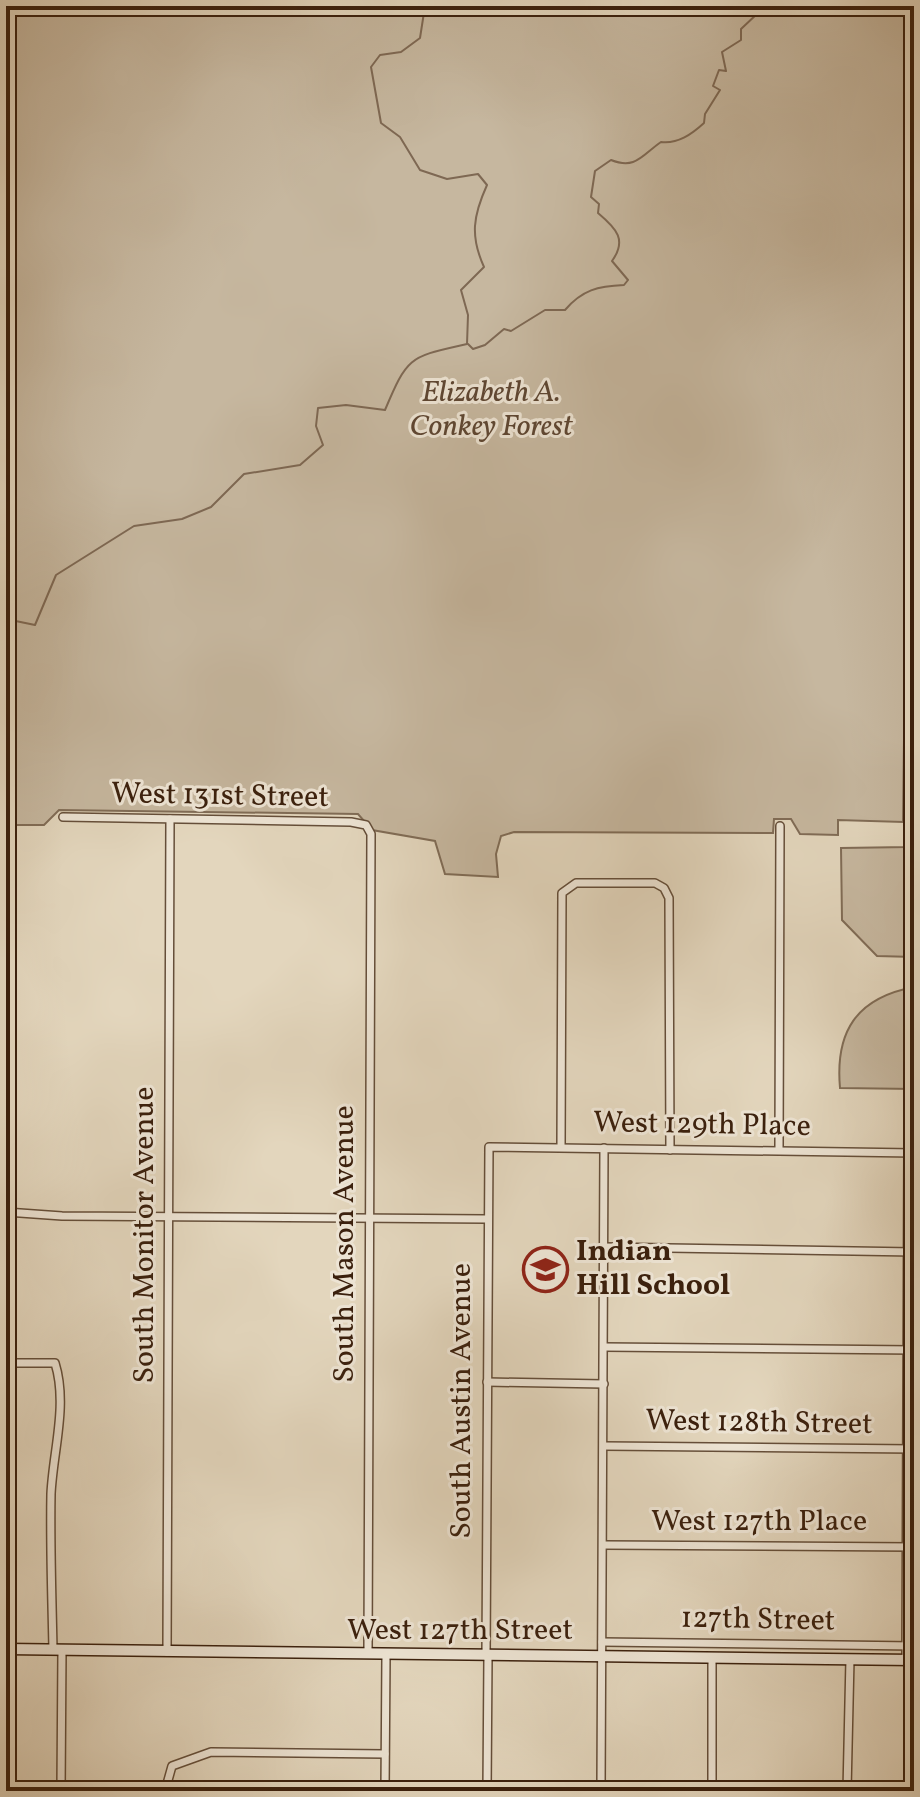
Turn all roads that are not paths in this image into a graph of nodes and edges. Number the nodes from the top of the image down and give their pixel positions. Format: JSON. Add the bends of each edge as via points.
{"nodes":[{"id":1,"x":63,"y":817,"type":"dead end"},
{"id":2,"x":170,"y":819,"type":"junction"},
{"id":3,"x":780,"y":826,"type":"dead end"},
{"id":4,"x":371,"y":834,"type":"joint"},
{"id":5,"x":489,"y":1147,"type":"joint"},
{"id":6,"x":561,"y":1147,"type":"junction"},
{"id":7,"x":604,"y":1148,"type":"junction"},
{"id":8,"x":670,"y":1150,"type":"junction"},
{"id":9,"x":779,"y":1150,"type":"junction"},
{"id":10,"x":911,"y":1153,"type":"edge"},
{"id":11,"x":6,"y":1212,"type":"edge"},
{"id":12,"x":168,"y":1216,"type":"junction"},
{"id":13,"x":369,"y":1218,"type":"junction"},
{"id":14,"x":486,"y":1219,"type":"junction"},
{"id":15,"x":604,"y":1247,"type":"junction"},
{"id":16,"x":911,"y":1252,"type":"edge"},
{"id":17,"x":604,"y":1347,"type":"junction"},
{"id":18,"x":910,"y":1350,"type":"edge"},
{"id":19,"x":6,"y":1363,"type":"edge"},
{"id":20,"x":487,"y":1382,"type":"junction"},
{"id":21,"x":604,"y":1384,"type":"junction"},
{"id":22,"x":604,"y":1446,"type":"junction"},
{"id":23,"x":910,"y":1449,"type":"edge"},
{"id":24,"x":604,"y":1545,"type":"junction"},
{"id":25,"x":910,"y":1547,"type":"edge"},
{"id":26,"x":602,"y":1642,"type":"junction"},
{"id":27,"x":910,"y":1646,"type":"edge"},
{"id":28,"x":6,"y":1649,"type":"edge"},
{"id":29,"x":57,"y":1650,"type":"junction"},
{"id":30,"x":167,"y":1652,"type":"junction"},
{"id":31,"x":368,"y":1654,"type":"junction"},
{"id":32,"x":386,"y":1655,"type":"junction"},
{"id":33,"x":602,"y":1655,"type":"junction"},
{"id":34,"x":487,"y":1656,"type":"junction"},
{"id":35,"x":712,"y":1657,"type":"junction"},
{"id":36,"x":850,"y":1659,"type":"junction"},
{"id":37,"x":910,"y":1660,"type":"edge"},
{"id":38,"x":385,"y":1754,"type":"junction"},
{"id":39,"x":61,"y":1791,"type":"edge"},
{"id":40,"x":165,"y":1791,"type":"edge"},
{"id":41,"x":385,"y":1791,"type":"edge"},
{"id":42,"x":487,"y":1791,"type":"edge"},
{"id":43,"x":601,"y":1791,"type":"edge"},
{"id":44,"x":712,"y":1791,"type":"edge"},
{"id":45,"x":847,"y":1791,"type":"edge"}],
"edges":[{"from":1,"to":2,"type":"street","name":"West 131st Street"},
{"from":2,"to":4,"type":"street","name":"West 131st Street","via":[[351,822],[366,825]]},
{"from":2,"to":12,"type":"street","name":"South Monitor Avenue"},
{"from":3,"to":9,"type":"street"},
{"from":4,"to":13,"type":"street","name":"South Mason Avenue"},
{"from":5,"to":6,"type":"street","name":"West 129th Place"},
{"from":5,"to":14,"type":"street","name":"South Austin Avenue"},
{"from":6,"to":7,"type":"street","name":"West 129th Place"},
{"from":6,"to":8,"type":"street","via":[[561,899],[576,883],[655,883],[669,898]]},
{"from":7,"to":8,"type":"street","name":"West 129th Place"},
{"from":7,"to":15,"type":"street"},
{"from":8,"to":9,"type":"street","name":"West 129th Place"},
{"from":9,"to":10,"type":"street","name":"West 129th Place"},
{"from":10,"to":16,"type":"street"},
{"from":11,"to":12,"type":"street"},
{"from":12,"to":13,"type":"street"},
{"from":12,"to":30,"type":"street","name":"South Monitor Avenue"},
{"from":13,"to":14,"type":"street"},
{"from":13,"to":31,"type":"street","name":"South Mason Avenue"},
{"from":14,"to":20,"type":"street","name":"South Austin Avenue"},
{"from":15,"to":16,"type":"street"},
{"from":15,"to":17,"type":"street"},
{"from":16,"to":18,"type":"street"},
{"from":17,"to":18,"type":"street"},
{"from":17,"to":21,"type":"street"},
{"from":18,"to":23,"type":"street"},
{"from":19,"to":29,"type":"street","via":[[55,1363]]},
{"from":20,"to":21,"type":"street"},
{"from":20,"to":34,"type":"street","name":"South Austin Avenue"},
{"from":21,"to":22,"type":"street"},
{"from":22,"to":23,"type":"street","name":"West 128th Street"},
{"from":22,"to":24,"type":"street"},
{"from":23,"to":25,"type":"street"},
{"from":24,"to":25,"type":"street","name":"West 127th Place"},
{"from":24,"to":26,"type":"street"},
{"from":25,"to":27,"type":"street"},
{"from":26,"to":27,"type":"street","name":"127th Street"},
{"from":26,"to":33,"type":"street"},
{"from":27,"to":37,"type":"street"},
{"from":28,"to":29,"type":"main road","name":"West 127th Street"},
{"from":29,"to":30,"type":"main road","name":"West 127th Street"},
{"from":29,"to":39,"type":"street"},
{"from":30,"to":31,"type":"main road","name":"West 127th Street"},
{"from":31,"to":32,"type":"main road","name":"West 127th Street"},
{"from":32,"to":34,"type":"main road","name":"West 127th Street"},
{"from":32,"to":38,"type":"street"},
{"from":33,"to":34,"type":"main road","name":"West 127th Street"},
{"from":33,"to":35,"type":"main road","name":"West 127th Street"},
{"from":33,"to":43,"type":"street"},
{"from":34,"to":42,"type":"street","name":"South Austin Avenue"},
{"from":35,"to":36,"type":"main road","name":"West 127th Street"},
{"from":35,"to":44,"type":"street"},
{"from":36,"to":37,"type":"main road","name":"West 127th Street"},
{"from":36,"to":45,"type":"street"},
{"from":38,"to":40,"type":"street","via":[[211,1752],[172,1766]]},
{"from":38,"to":41,"type":"street"}]}
